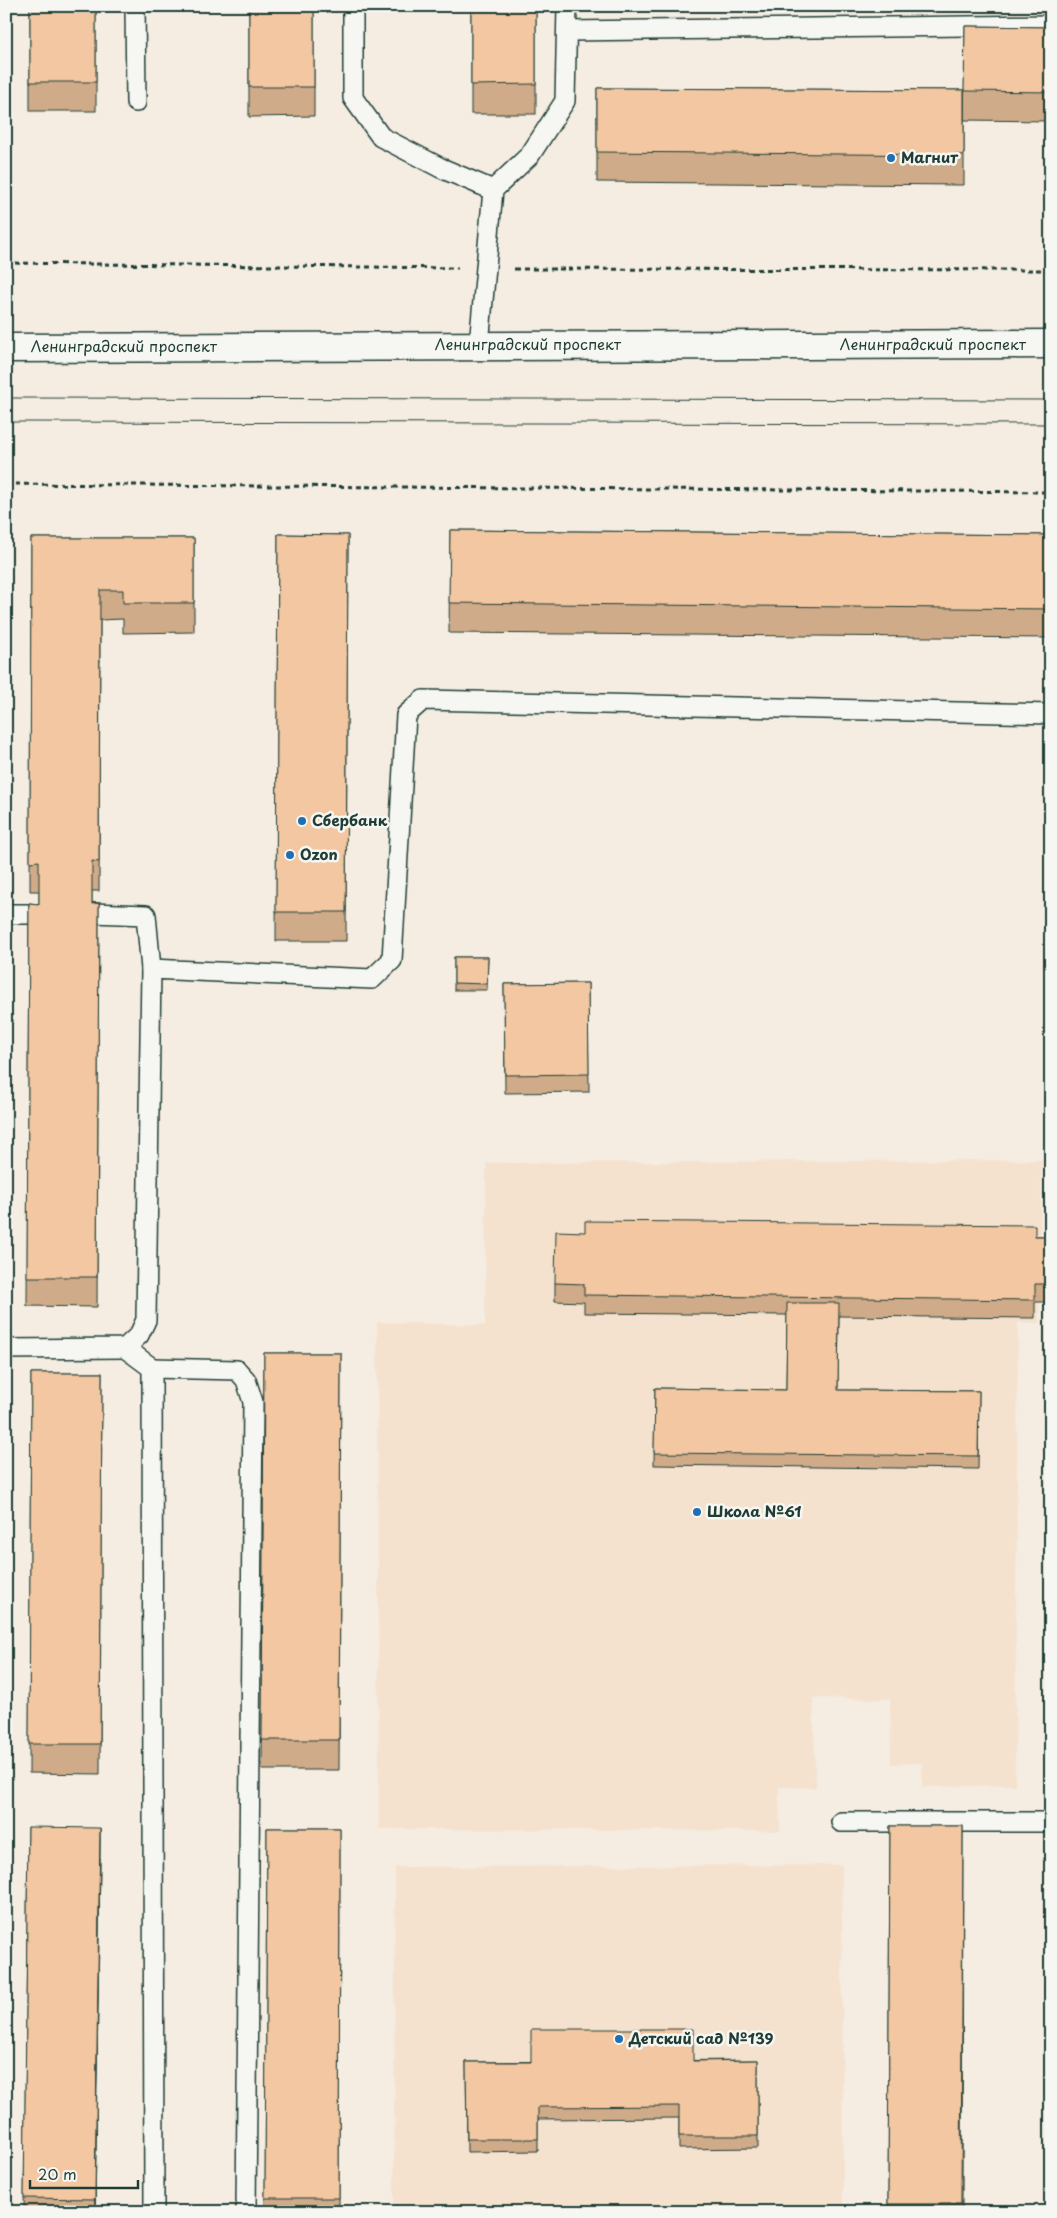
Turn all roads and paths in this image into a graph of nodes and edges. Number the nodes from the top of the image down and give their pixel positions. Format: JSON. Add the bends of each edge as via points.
{"nodes":[{"id":1,"x":135,"y":6,"type":"edge"},
{"id":2,"x":353,"y":6,"type":"edge"},
{"id":3,"x":567,"y":6,"type":"edge"},
{"id":4,"x":1051,"y":26,"type":"edge"},
{"id":5,"x":567,"y":31,"type":"junction"},
{"id":6,"x":136,"y":102,"type":"dead end"},
{"id":7,"x":493,"y":190,"type":"junction"},
{"id":8,"x":6,"y":263,"type":"edge"},
{"id":9,"x":486,"y":269,"type":"junction"},
{"id":10,"x":1051,"y":270,"type":"edge"},
{"id":11,"x":1051,"y":344,"type":"edge"},
{"id":12,"x":479,"y":345,"type":"junction"},
{"id":13,"x":6,"y":348,"type":"edge"},
{"id":14,"x":6,"y":484,"type":"edge"},
{"id":15,"x":1051,"y":492,"type":"edge"},
{"id":16,"x":1051,"y":714,"type":"edge"},
{"id":17,"x":92,"y":913,"type":"edge"},
{"id":18,"x":6,"y":914,"type":"edge"},
{"id":19,"x":39,"y":914,"type":"edge"},
{"id":20,"x":151,"y":969,"type":"junction"},
{"id":21,"x":125,"y":1348,"type":"junction"},
{"id":22,"x":6,"y":1349,"type":"edge"},
{"id":23,"x":152,"y":1368,"type":"junction"},
{"id":24,"x":841,"y":1822,"type":"dead end"},
{"id":25,"x":1051,"y":1822,"type":"edge"},
{"id":26,"x":154,"y":2212,"type":"edge"},
{"id":27,"x":246,"y":2212,"type":"edge"}],
"edges":[{"from":1,"to":6,"type":"lane"},
{"from":2,"to":7,"type":"lane","via":[[353,98],[381,137]]},
{"from":3,"to":5,"type":"lane"},
{"from":4,"to":5,"type":"lane"},
{"from":5,"to":7,"type":"lane","via":[[565,101],[530,155]]},
{"from":7,"to":9,"type":"lane"},
{"from":8,"to":9,"type":"path"},
{"from":9,"to":10,"type":"path"},
{"from":9,"to":12,"type":"lane"},
{"from":11,"to":12,"type":"main road","name":"Ленинградский проспект"},
{"from":12,"to":13,"type":"main road","name":"Ленинградский проспект"},
{"from":14,"to":15,"type":"path"},
{"from":16,"to":20,"type":"lane","via":[[423,700],[406,715],[392,960],[372,979]]},
{"from":17,"to":20,"type":"lane","via":[[146,915]]},
{"from":18,"to":19,"type":"lane"},
{"from":20,"to":21,"type":"lane","via":[[146,1320],[139,1335]]},
{"from":21,"to":22,"type":"lane"},
{"from":21,"to":23,"type":"lane"},
{"from":23,"to":26,"type":"lane"},
{"from":23,"to":27,"type":"lane","via":[[237,1370],[246,1380],[253,1402]]},
{"from":24,"to":25,"type":"lane"}]}
